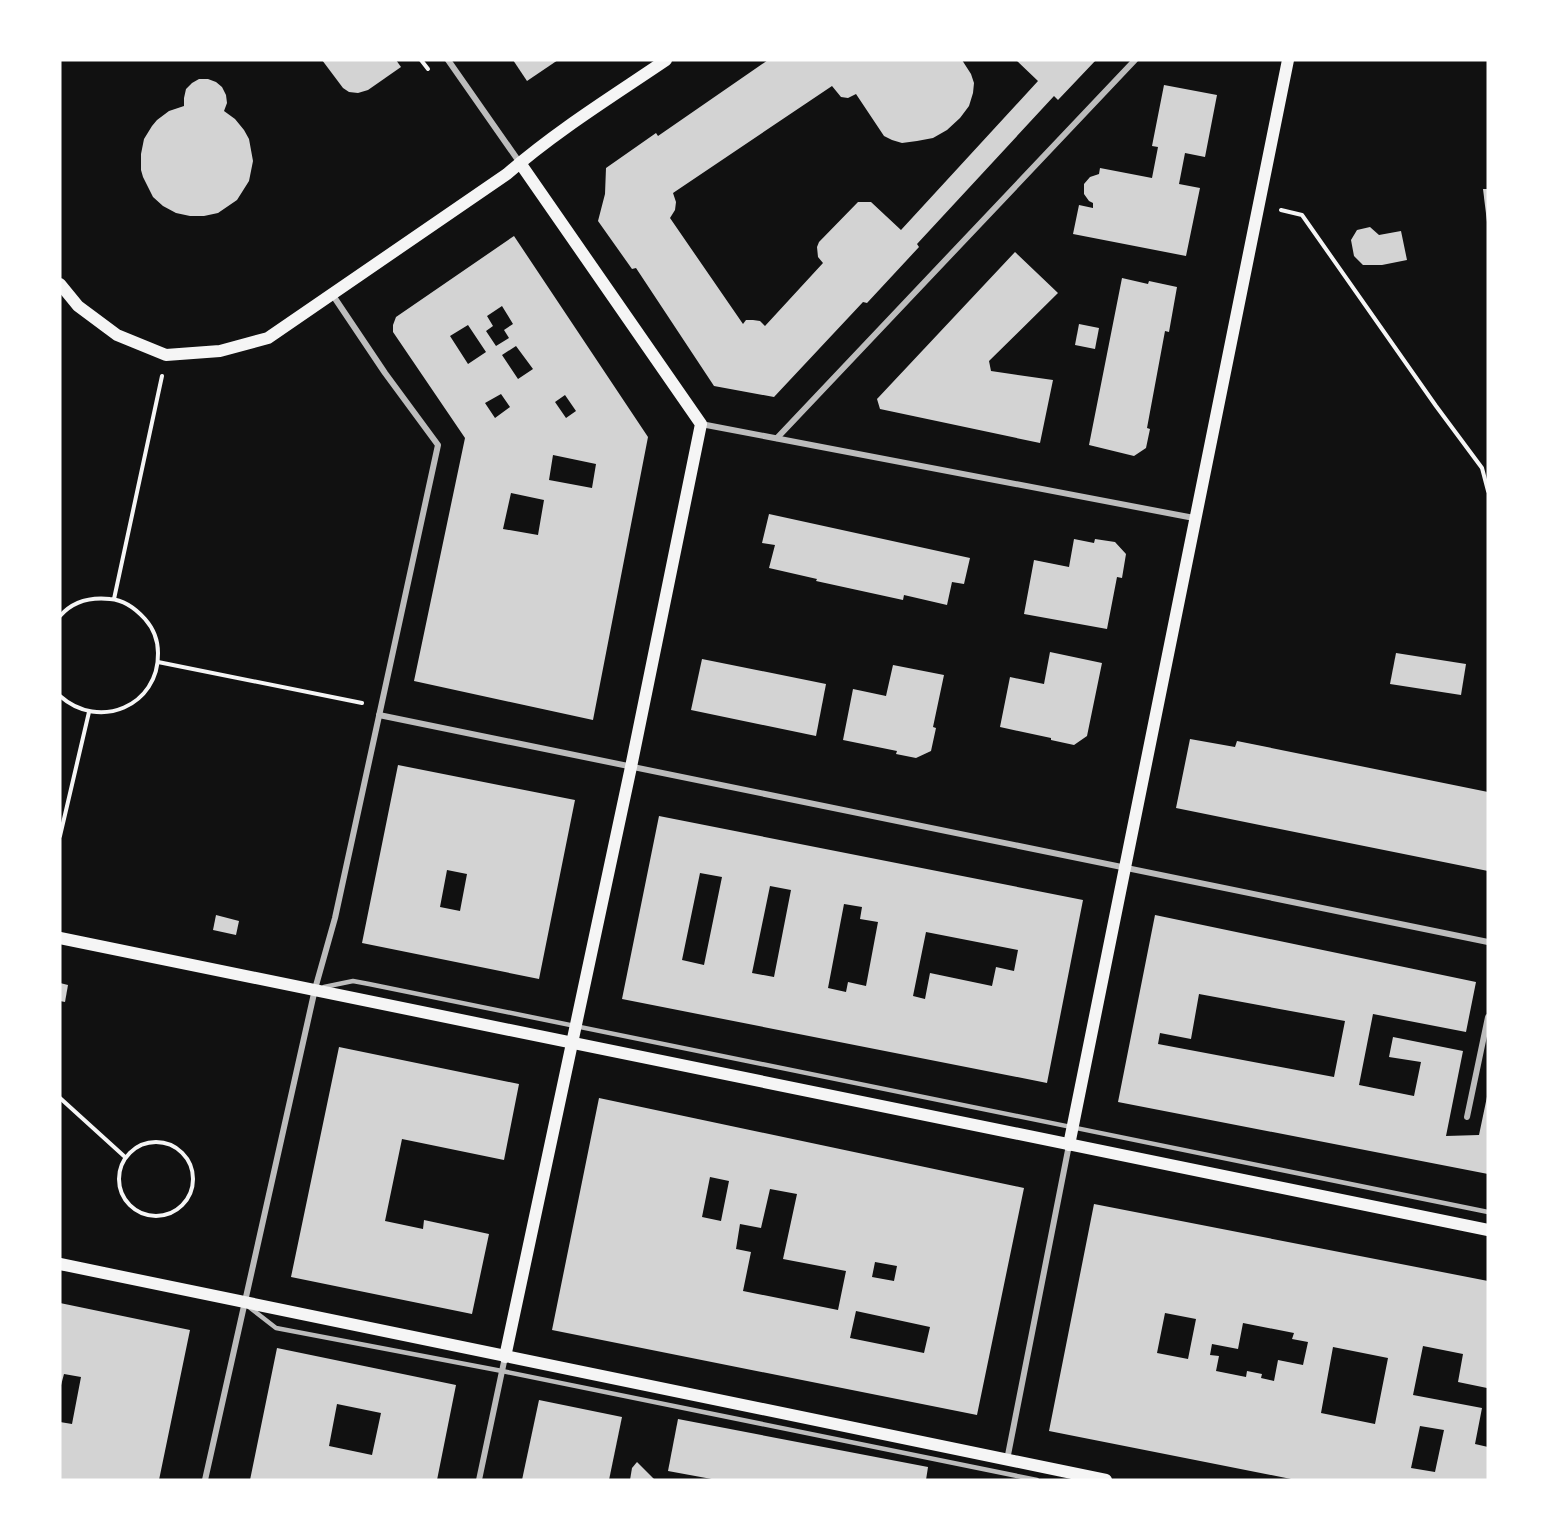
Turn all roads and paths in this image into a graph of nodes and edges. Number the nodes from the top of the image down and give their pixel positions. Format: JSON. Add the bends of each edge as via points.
{"nodes":[{"id":1,"x":448,"y":60,"type":"edge"},
{"id":2,"x":666,"y":60,"type":"edge"},
{"id":3,"x":1135,"y":60,"type":"edge"},
{"id":4,"x":1286,"y":63,"type":"edge"},
{"id":5,"x":520,"y":163,"type":"junction"},
{"id":6,"x":1258,"y":204,"type":"junction"},
{"id":7,"x":60,"y":284,"type":"edge"},
{"id":8,"x":333,"y":294,"type":"junction"},
{"id":9,"x":166,"y":355,"type":"junction"},
{"id":10,"x":701,"y":424,"type":"junction"},
{"id":11,"x":777,"y":438,"type":"junction"},
{"id":12,"x":1482,"y":468,"type":"junction"},
{"id":13,"x":1488,"y":476,"type":"edge"},
{"id":14,"x":1488,"y":491,"type":"edge"},
{"id":15,"x":1194,"y":518,"type":"junction"},
{"id":16,"x":114,"y":599,"type":"junction"},
{"id":17,"x":60,"y":616,"type":"edge"},
{"id":18,"x":158,"y":662,"type":"junction"},
{"id":19,"x":60,"y":696,"type":"edge"},
{"id":20,"x":381,"y":707,"type":"junction"},
{"id":21,"x":89,"y":712,"type":"junction"},
{"id":22,"x":379,"y":715,"type":"junction"},
{"id":23,"x":631,"y":767,"type":"junction"},
{"id":24,"x":60,"y":836,"type":"edge"},
{"id":25,"x":1124,"y":868,"type":"junction"},
{"id":26,"x":60,"y":938,"type":"edge"},
{"id":27,"x":1488,"y":942,"type":"edge"},
{"id":28,"x":315,"y":989,"type":"junction"},
{"id":29,"x":1488,"y":1017,"type":"edge"},
{"id":30,"x":576,"y":1027,"type":"junction"},
{"id":31,"x":573,"y":1043,"type":"junction"},
{"id":32,"x":60,"y":1098,"type":"edge"},
{"id":33,"x":1467,"y":1117,"type":"dead end"},
{"id":34,"x":1072,"y":1126,"type":"junction"},
{"id":35,"x":1069,"y":1145,"type":"junction"},
{"id":36,"x":125,"y":1157,"type":"junction"},
{"id":37,"x":1488,"y":1212,"type":"edge"},
{"id":38,"x":1488,"y":1230,"type":"edge"},
{"id":39,"x":60,"y":1264,"type":"edge"},
{"id":40,"x":245,"y":1304,"type":"junction"},
{"id":41,"x":505,"y":1357,"type":"junction"},
{"id":42,"x":502,"y":1371,"type":"junction"},
{"id":43,"x":1007,"y":1460,"type":"junction"},
{"id":44,"x":1054,"y":1474,"type":"edge"},
{"id":45,"x":205,"y":1480,"type":"edge"},
{"id":46,"x":479,"y":1480,"type":"edge"},
{"id":47,"x":1037,"y":1480,"type":"edge"},
{"id":48,"x":1106,"y":1480,"type":"edge"}],
"edges":[{"from":1,"to":5,"type":"street"},
{"from":2,"to":5,"type":"main road"},
{"from":3,"to":11,"type":"street"},
{"from":4,"to":6,"type":"main road"},
{"from":5,"to":8,"type":"main road"},
{"from":5,"to":10,"type":"main road"},
{"from":6,"to":12,"type":"path","via":[[1302,215]]},
{"from":6,"to":15,"type":"main road"},
{"from":7,"to":9,"type":"main road","via":[[78,306],[117,335]]},
{"from":8,"to":9,"type":"main road","via":[[268,338],[220,351]]},
{"from":8,"to":20,"type":"street","via":[[438,445]]},
{"from":9,"to":16,"type":"path"},
{"from":10,"to":11,"type":"street"},
{"from":10,"to":23,"type":"main road"},
{"from":11,"to":15,"type":"street"},
{"from":12,"to":13,"type":"path"},
{"from":12,"to":14,"type":"path"},
{"from":15,"to":25,"type":"main road"},
{"from":16,"to":17,"type":"path","via":[[97,597],[80,602]]},
{"from":16,"to":18,"type":"path","via":[[128,604],[150,624]]},
{"from":18,"to":20,"type":"path"},
{"from":18,"to":21,"type":"path","via":[[151,685],[135,702],[105,713]]},
{"from":19,"to":21,"type":"path"},
{"from":20,"to":22,"type":"street"},
{"from":21,"to":24,"type":"path"},
{"from":22,"to":23,"type":"street"},
{"from":22,"to":28,"type":"street","via":[[335,918]]},
{"from":23,"to":25,"type":"street"},
{"from":23,"to":30,"type":"main road"},
{"from":25,"to":27,"type":"street"},
{"from":25,"to":34,"type":"main road"},
{"from":26,"to":28,"type":"main road"},
{"from":28,"to":30,"type":"lane","via":[[353,981]]},
{"from":28,"to":31,"type":"main road"},
{"from":28,"to":40,"type":"street"},
{"from":29,"to":33,"type":"street"},
{"from":30,"to":31,"type":"main road"},
{"from":30,"to":34,"type":"lane"},
{"from":31,"to":35,"type":"main road"},
{"from":31,"to":41,"type":"main road"},
{"from":32,"to":36,"type":"path"},
{"from":34,"to":35,"type":"main road"},
{"from":34,"to":37,"type":"lane"},
{"from":35,"to":38,"type":"main road"},
{"from":35,"to":43,"type":"street"},
{"from":36,"to":36,"type":"path","via":[[118,1181],[129,1206],[153,1216],[167,1215],[184,1204],[193,1175],[182,1152],[160,1142],[147,1142]]},
{"from":39,"to":40,"type":"main road"},
{"from":40,"to":41,"type":"main road"},
{"from":40,"to":42,"type":"lane","via":[[276,1328]]},
{"from":40,"to":45,"type":"street"},
{"from":41,"to":42,"type":"street"},
{"from":41,"to":43,"type":"main road"},
{"from":42,"to":46,"type":"street"},
{"from":42,"to":47,"type":"lane"},
{"from":43,"to":44,"type":"main road"},
{"from":44,"to":48,"type":"main road"}]}
